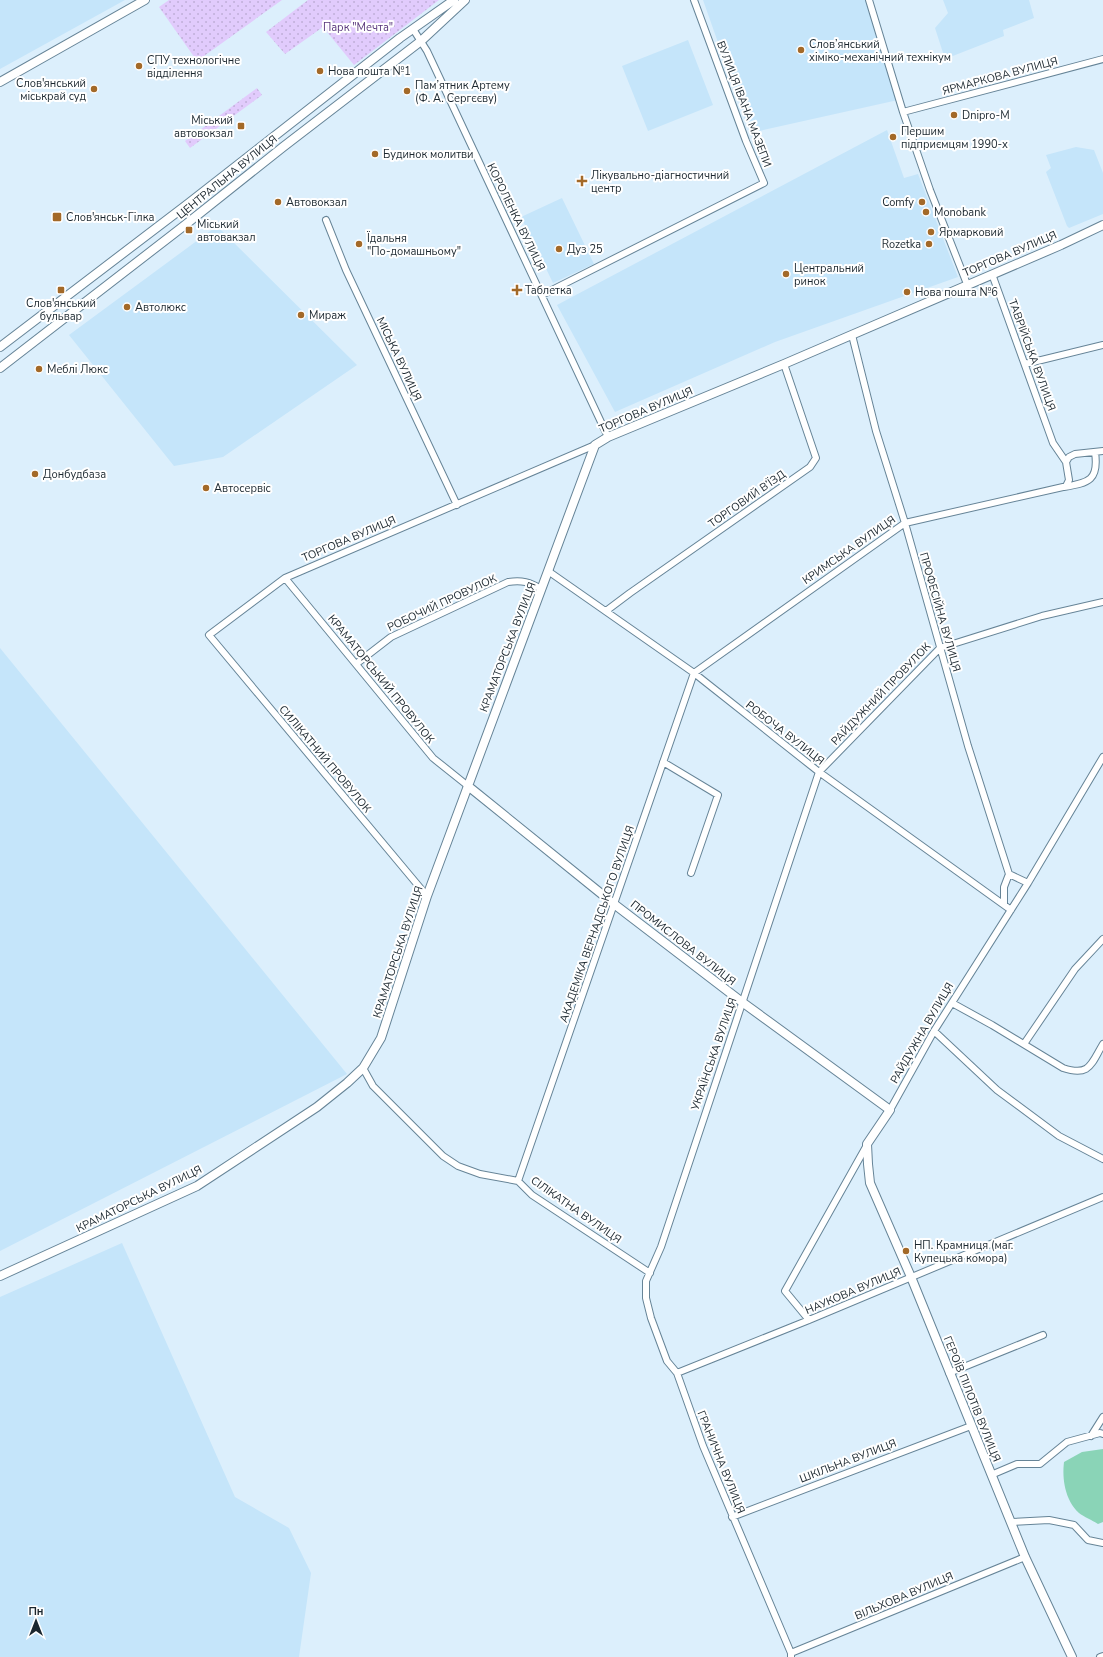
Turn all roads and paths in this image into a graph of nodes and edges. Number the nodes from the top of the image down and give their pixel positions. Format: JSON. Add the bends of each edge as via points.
{"nodes":[{"id":1,"x":145,"y":0,"type":"edge"},
{"id":2,"x":454,"y":0,"type":"edge"},
{"id":3,"x":465,"y":0,"type":"edge"},
{"id":4,"x":694,"y":0,"type":"edge"},
{"id":5,"x":869,"y":0,"type":"edge"},
{"id":6,"x":413,"y":29,"type":"junction"},
{"id":7,"x":421,"y":41,"type":"junction"},
{"id":8,"x":1103,"y":59,"type":"edge"},
{"id":9,"x":0,"y":82,"type":"edge"},
{"id":10,"x":903,"y":112,"type":"junction"},
{"id":11,"x":326,"y":220,"type":"dead end"},
{"id":12,"x":1103,"y":225,"type":"edge"},
{"id":13,"x":992,"y":274,"type":"junction"},
{"id":14,"x":967,"y":284,"type":"junction"},
{"id":15,"x":542,"y":295,"type":"junction"},
{"id":16,"x":852,"y":335,"type":"junction"},
{"id":17,"x":1103,"y":345,"type":"edge"},
{"id":18,"x":0,"y":347,"type":"edge"},
{"id":19,"x":784,"y":364,"type":"junction"},
{"id":20,"x":1024,"y":364,"type":"junction"},
{"id":21,"x":0,"y":368,"type":"edge"},
{"id":22,"x":608,"y":437,"type":"junction"},
{"id":23,"x":1053,"y":443,"type":"junction"},
{"id":24,"x":595,"y":445,"type":"junction"},
{"id":25,"x":1103,"y":451,"type":"edge"},
{"id":26,"x":1096,"y":452,"type":"junction"},
{"id":27,"x":1075,"y":454,"type":"junction"},
{"id":28,"x":1066,"y":462,"type":"junction"},
{"id":29,"x":1063,"y":487,"type":"junction"},
{"id":30,"x":456,"y":505,"type":"junction"},
{"id":31,"x":905,"y":523,"type":"junction"},
{"id":32,"x":548,"y":571,"type":"junction"},
{"id":33,"x":286,"y":578,"type":"junction"},
{"id":34,"x":541,"y":589,"type":"junction"},
{"id":35,"x":1103,"y":602,"type":"edge"},
{"id":36,"x":606,"y":611,"type":"junction"},
{"id":37,"x":209,"y":635,"type":"joint"},
{"id":38,"x":940,"y":648,"type":"junction"},
{"id":39,"x":356,"y":664,"type":"junction"},
{"id":40,"x":694,"y":673,"type":"junction"},
{"id":41,"x":1103,"y":758,"type":"edge"},
{"id":42,"x":663,"y":762,"type":"junction"},
{"id":43,"x":819,"y":772,"type":"junction"},
{"id":44,"x":468,"y":786,"type":"junction"},
{"id":45,"x":691,"y":873,"type":"dead end"},
{"id":46,"x":1009,"y":874,"type":"junction"},
{"id":47,"x":1028,"y":883,"type":"junction"},
{"id":48,"x":427,"y":896,"type":"junction"},
{"id":49,"x":614,"y":904,"type":"junction"},
{"id":50,"x":1004,"y":904,"type":"junction"},
{"id":51,"x":1011,"y":910,"type":"junction"},
{"id":52,"x":1103,"y":939,"type":"edge"},
{"id":53,"x":742,"y":1002,"type":"junction"},
{"id":54,"x":952,"y":1003,"type":"junction"},
{"id":55,"x":934,"y":1031,"type":"junction"},
{"id":56,"x":1024,"y":1044,"type":"junction"},
{"id":57,"x":1103,"y":1044,"type":"edge"},
{"id":58,"x":363,"y":1068,"type":"junction"},
{"id":59,"x":890,"y":1110,"type":"junction"},
{"id":60,"x":867,"y":1144,"type":"junction"},
{"id":61,"x":1103,"y":1159,"type":"edge"},
{"id":62,"x":518,"y":1181,"type":"junction"},
{"id":63,"x":1103,"y":1197,"type":"edge"},
{"id":64,"x":650,"y":1273,"type":"junction"},
{"id":65,"x":0,"y":1276,"type":"edge"},
{"id":66,"x":911,"y":1277,"type":"junction"},
{"id":67,"x":809,"y":1320,"type":"junction"},
{"id":68,"x":1043,"y":1335,"type":"dead end"},
{"id":69,"x":677,"y":1373,"type":"junction"},
{"id":70,"x":949,"y":1373,"type":"junction"},
{"id":71,"x":1103,"y":1417,"type":"edge"},
{"id":72,"x":971,"y":1426,"type":"junction"},
{"id":73,"x":1103,"y":1434,"type":"edge"},
{"id":74,"x":1091,"y":1436,"type":"junction"},
{"id":75,"x":991,"y":1475,"type":"junction"},
{"id":76,"x":732,"y":1517,"type":"junction"},
{"id":77,"x":1011,"y":1522,"type":"junction"},
{"id":78,"x":1103,"y":1543,"type":"edge"},
{"id":79,"x":1025,"y":1556,"type":"junction"},
{"id":80,"x":791,"y":1655,"type":"edge"},
{"id":81,"x":1103,"y":1656,"type":"edge"},
{"id":82,"x":1072,"y":1657,"type":"edge"},
{"id":83,"x":1100,"y":1657,"type":"edge"}],
"edges":[{"from":1,"to":9,"type":"street"},
{"from":2,"to":6,"type":"street","name":"ЦЕНТРАЛЬНА ВУЛИЦЯ"},
{"from":3,"to":7,"type":"street","name":"ЦЕНТРАЛЬНА ВУЛИЦЯ"},
{"from":4,"to":15,"type":"street","name":"ВУЛИЦЯ ІВАНА МАЗЕПИ","via":[[764,183]]},
{"from":5,"to":10,"type":"street"},
{"from":6,"to":7,"type":"street","name":"КОРОЛЕНКА ВУЛИЦЯ"},
{"from":6,"to":18,"type":"street","name":"ЦЕНТРАЛЬНА ВУЛИЦЯ"},
{"from":7,"to":15,"type":"street","name":"КОРОЛЕНКА ВУЛИЦЯ"},
{"from":7,"to":21,"type":"street","name":"ЦЕНТРАЛЬНА ВУЛИЦЯ"},
{"from":8,"to":10,"type":"street","name":"ЯРМАРКОВА ВУЛИЦЯ"},
{"from":10,"to":14,"type":"street"},
{"from":11,"to":30,"type":"street","name":"МІСЬКА ВУЛИЦЯ","via":[[346,270]]},
{"from":12,"to":13,"type":"street","name":"ТОРГОВА ВУЛИЦЯ"},
{"from":13,"to":14,"type":"street","name":"ТОРГОВА ВУЛИЦЯ"},
{"from":13,"to":20,"type":"street","name":"ТАВРІЙСЬКА ВУЛИЦЯ"},
{"from":14,"to":16,"type":"street","name":"ТОРГОВА ВУЛИЦЯ"},
{"from":15,"to":22,"type":"street","name":"КОРОЛЕНКА ВУЛИЦЯ"},
{"from":16,"to":19,"type":"street","name":"ТОРГОВА ВУЛИЦЯ"},
{"from":16,"to":31,"type":"street","name":"ПРОФЕСІЙНА ВУЛИЦЯ","via":[[876,431]]},
{"from":17,"to":20,"type":"street"},
{"from":19,"to":22,"type":"street","name":"ТОРГОВА ВУЛИЦЯ"},
{"from":19,"to":36,"type":"street","name":"ТОРГОВИЙ В’ЇЗД","via":[[816,458],[810,467]]},
{"from":20,"to":23,"type":"street","name":"ТАВРІЙСЬКА ВУЛИЦЯ"},
{"from":22,"to":24,"type":"street","name":"ТОРГОВА ВУЛИЦЯ"},
{"from":23,"to":27,"type":"street","via":[[1063,451]]},
{"from":23,"to":28,"type":"street","name":"ТАВРІЙСЬКА ВУЛИЦЯ"},
{"from":24,"to":30,"type":"street","name":"ТОРГОВА ВУЛИЦЯ"},
{"from":24,"to":32,"type":"street","name":"КРАМАТОРСЬКА ВУЛИЦЯ"},
{"from":25,"to":26,"type":"street"},
{"from":26,"to":27,"type":"street"},
{"from":26,"to":29,"type":"street","name":"КРИМСЬКА ВУЛИЦЯ","via":[[1096,469],[1091,479],[1083,484]]},
{"from":27,"to":28,"type":"street"},
{"from":28,"to":29,"type":"street","via":[[1070,478]]},
{"from":29,"to":31,"type":"street","name":"КРИМСЬКА ВУЛИЦЯ"},
{"from":30,"to":33,"type":"street","name":"ТОРГОВА ВУЛИЦЯ"},
{"from":31,"to":38,"type":"street","name":"ПРОФЕСІЙНА ВУЛИЦЯ"},
{"from":31,"to":40,"type":"street","name":"КРИМСЬКА ВУЛИЦЯ"},
{"from":32,"to":34,"type":"street","name":"КРАМАТОРСЬКА ВУЛИЦЯ"},
{"from":32,"to":36,"type":"street","name":"РОБОЧА ВУЛИЦЯ"},
{"from":33,"to":37,"type":"street","name":"ТОРГОВА ВУЛИЦЯ"},
{"from":33,"to":39,"type":"street","name":"КРАМАТОРСЬКИЙ ПРОВУЛОК"},
{"from":34,"to":39,"type":"street","name":"РОБОЧИЙ ПРОВУЛОК","via":[[520,580],[508,582],[392,637]]},
{"from":34,"to":44,"type":"street","name":"КРАМАТОРСЬКА ВУЛИЦЯ"},
{"from":35,"to":38,"type":"street","name":"РАЙДУЖНИЙ ПРОВУЛОК","via":[[1042,616]]},
{"from":36,"to":40,"type":"street","name":"РОБОЧА ВУЛИЦЯ"},
{"from":37,"to":48,"type":"street","name":"СИЛІКАТНИЙ ПРОВУЛОК"},
{"from":38,"to":43,"type":"street","name":"РАЙДУЖНИЙ ПРОВУЛОК"},
{"from":38,"to":46,"type":"street","name":"ПРОФЕСІЙНА ВУЛИЦЯ"},
{"from":39,"to":44,"type":"street","name":"КРАМАТОРСЬКИЙ ПРОВУЛОК","via":[[433,758]]},
{"from":40,"to":42,"type":"street","name":"АКАДЕМІКА ВЕРНАДСЬКОГО ВУЛИЦЯ"},
{"from":40,"to":43,"type":"street","name":"РОБОЧА ВУЛИЦЯ"},
{"from":41,"to":47,"type":"street","name":"РАЙДУЖНА ВУЛИЦЯ"},
{"from":42,"to":45,"type":"street","via":[[718,795]]},
{"from":42,"to":49,"type":"street","name":"АКАДЕМІКА ВЕРНАДСЬКОГО ВУЛИЦЯ"},
{"from":43,"to":50,"type":"street","name":"РОБОЧА ВУЛИЦЯ"},
{"from":43,"to":53,"type":"street","name":"УКРАЇНСЬКА ВУЛИЦЯ"},
{"from":44,"to":48,"type":"street","name":"КРАМАТОРСЬКА ВУЛИЦЯ"},
{"from":44,"to":49,"type":"street","name":"ПРОМИСЛОВА ВУЛИЦЯ"},
{"from":46,"to":47,"type":"street"},
{"from":46,"to":50,"type":"street","via":[[1004,887]]},
{"from":47,"to":51,"type":"street","name":"РАЙДУЖНА ВУЛИЦЯ"},
{"from":48,"to":58,"type":"street","name":"КРАМАТОРСЬКА ВУЛИЦЯ","via":[[381,1038]]},
{"from":49,"to":53,"type":"street","name":"ПРОМИСЛОВА ВУЛИЦЯ"},
{"from":49,"to":62,"type":"street","name":"АКАДЕМІКА ВЕРНАДСЬКОГО ВУЛИЦЯ"},
{"from":50,"to":51,"type":"street","name":"РОБОЧА ВУЛИЦЯ"},
{"from":51,"to":54,"type":"street","name":"РАЙДУЖНА ВУЛИЦЯ"},
{"from":52,"to":56,"type":"street","via":[[1075,969]]},
{"from":53,"to":59,"type":"street","name":"ПРОМИСЛОВА ВУЛИЦЯ"},
{"from":53,"to":64,"type":"street","name":"УКРАЇНСЬКА ВУЛИЦЯ","via":[[661,1248]]},
{"from":54,"to":55,"type":"street","name":"РАЙДУЖНА ВУЛИЦЯ"},
{"from":54,"to":56,"type":"street"},
{"from":55,"to":59,"type":"street","name":"РАЙДУЖНА ВУЛИЦЯ"},
{"from":55,"to":61,"type":"street","via":[[997,1090],[1059,1136]]},
{"from":56,"to":57,"type":"street","via":[[1063,1068],[1075,1072],[1090,1066]]},
{"from":58,"to":62,"type":"street","name":"СІЛІКАТНА ВУЛИЦЯ","via":[[373,1086],[443,1156],[458,1166],[480,1174]]},
{"from":58,"to":65,"type":"street","name":"КРАМАТОРСЬКА ВУЛИЦЯ","via":[[318,1107],[197,1186]]},
{"from":59,"to":60,"type":"street","name":"РАЙДУЖНА ВУЛИЦЯ"},
{"from":60,"to":66,"type":"street","name":"ГЕРОЇВ ПІЛОТІВ ВУЛИЦЯ","via":[[870,1183]]},
{"from":60,"to":67,"type":"street","name":"РАЙДУЖНА ВУЛИЦЯ","via":[[786,1292]]},
{"from":62,"to":64,"type":"street","name":"СІЛІКАТНА ВУЛИЦЯ","via":[[532,1195]]},
{"from":63,"to":66,"type":"street","name":"НАУКОВА ВУЛИЦЯ"},
{"from":64,"to":69,"type":"street","name":"ГРАНИЧНА ВУЛИЦЯ","via":[[646,1281],[646,1298],[651,1318],[667,1361]]},
{"from":66,"to":67,"type":"street","name":"НАУКОВА ВУЛИЦЯ"},
{"from":66,"to":70,"type":"street","name":"ГЕРОЇВ ПІЛОТІВ ВУЛИЦЯ"},
{"from":67,"to":69,"type":"street","name":"НАУКОВА ВУЛИЦЯ"},
{"from":68,"to":70,"type":"street"},
{"from":69,"to":76,"type":"street","name":"ГРАНИЧНА ВУЛИЦЯ"},
{"from":70,"to":72,"type":"street","name":"ГЕРОЇВ ПІЛОТІВ ВУЛИЦЯ"},
{"from":71,"to":74,"type":"street"},
{"from":72,"to":75,"type":"street","name":"ГЕРОЇВ ПІЛОТІВ ВУЛИЦЯ"},
{"from":72,"to":76,"type":"street","name":"ШКІЛЬНА ВУЛИЦЯ"},
{"from":73,"to":74,"type":"street"},
{"from":74,"to":75,"type":"street","via":[[1067,1442],[1040,1464],[1017,1464]]},
{"from":75,"to":77,"type":"street","name":"ГЕРОЇВ ПІЛОТІВ ВУЛИЦЯ"},
{"from":76,"to":80,"type":"street","name":"ГРАНИЧНА ВУЛИЦЯ"},
{"from":77,"to":78,"type":"street","via":[[1049,1520],[1074,1525],[1088,1540]]},
{"from":77,"to":79,"type":"street","name":"ГЕРОЇВ ПІЛОТІВ ВУЛИЦЯ"},
{"from":79,"to":80,"type":"street","name":"ВІЛЬХОВА ВУЛИЦЯ"},
{"from":79,"to":82,"type":"street","name":"ГЕРОЇВ ПІЛОТІВ ВУЛИЦЯ"},
{"from":81,"to":83,"type":"street"}]}
